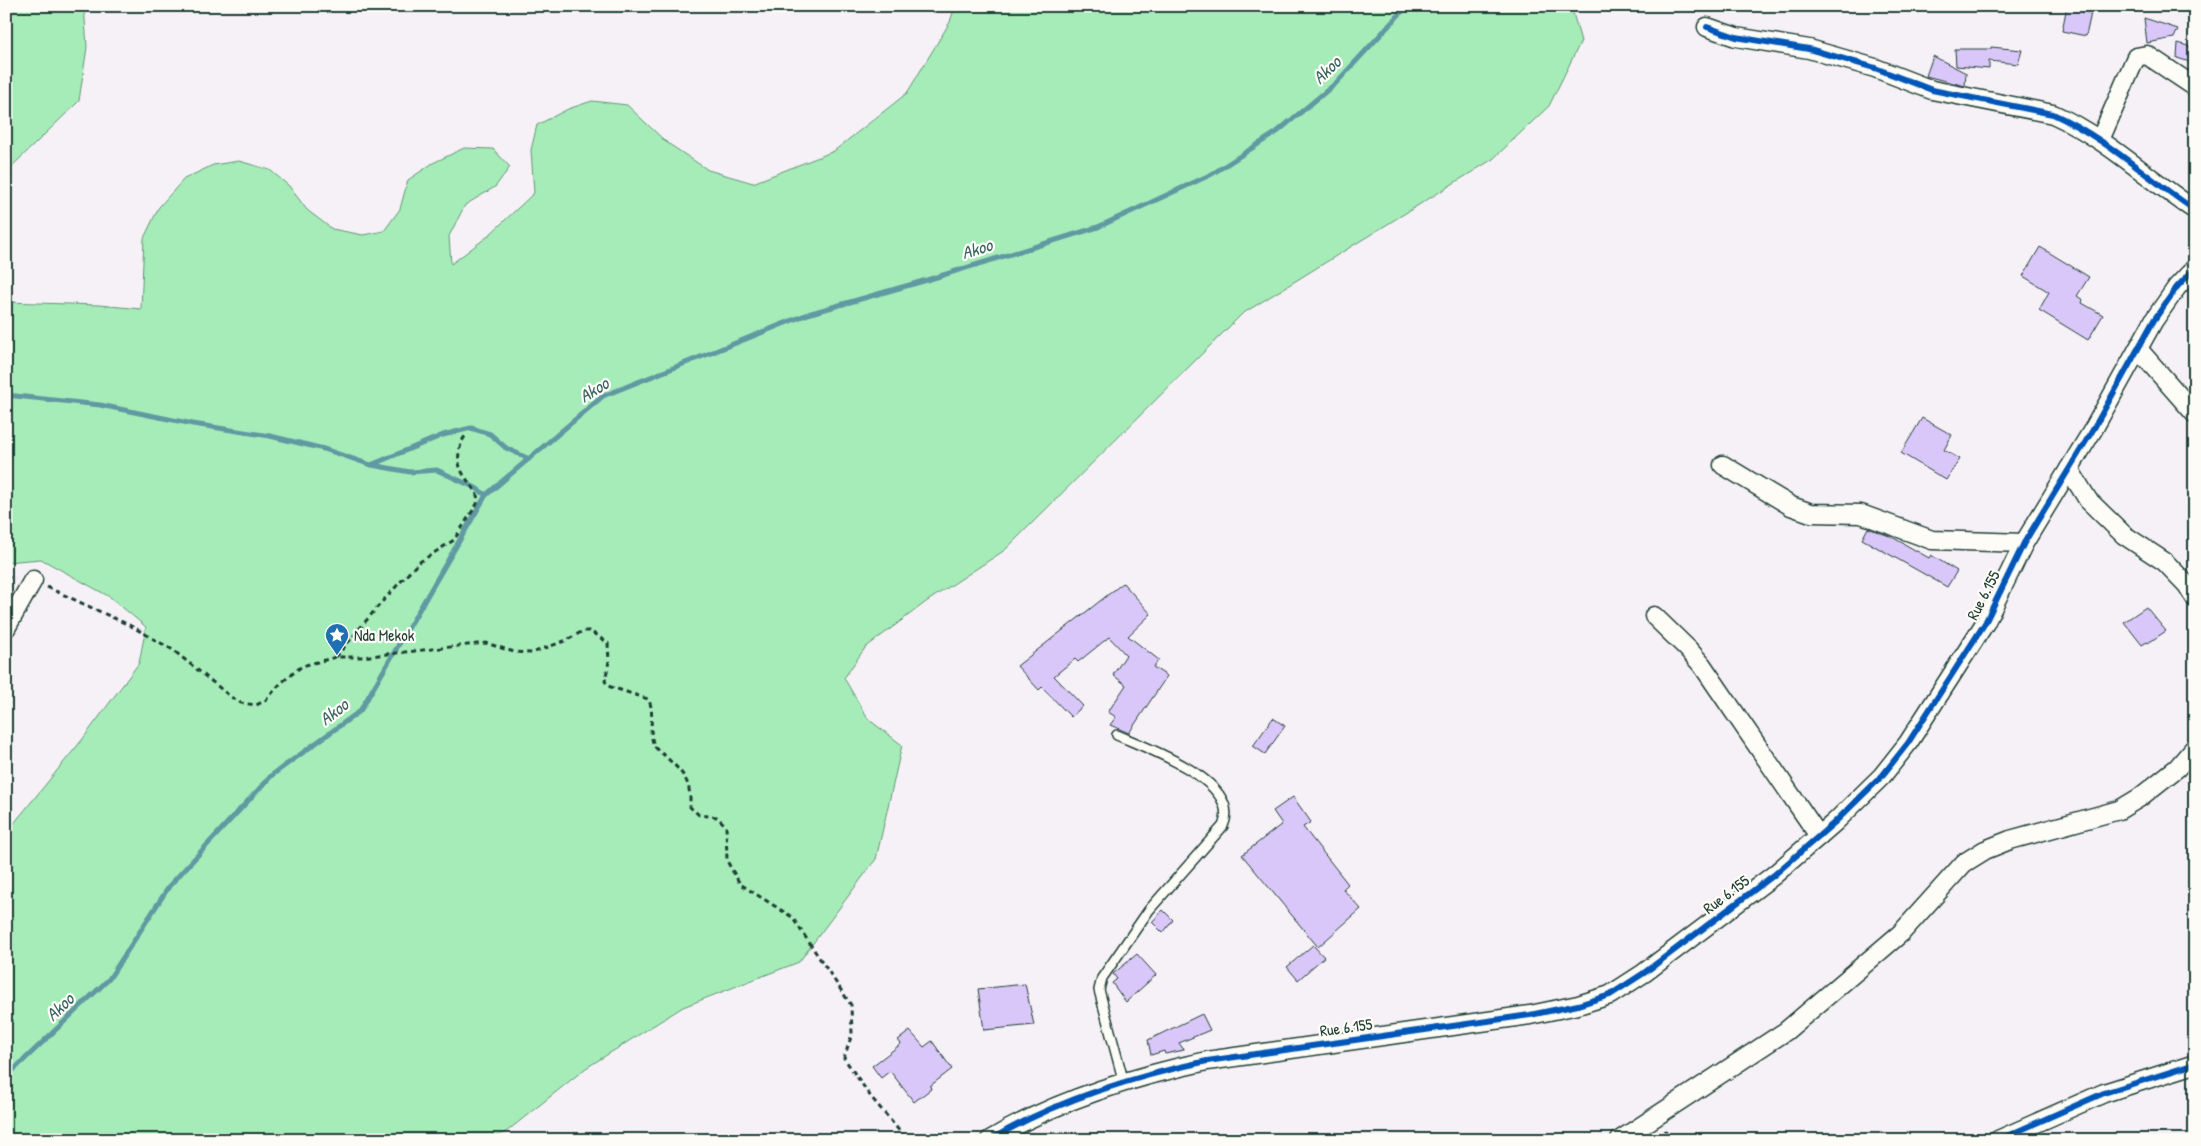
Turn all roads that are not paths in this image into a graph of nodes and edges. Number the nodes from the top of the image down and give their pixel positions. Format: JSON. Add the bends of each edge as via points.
{"nodes":[{"id":1,"x":1707,"y":27,"type":"dead end"},
{"id":2,"x":2195,"y":87,"type":"edge"},
{"id":3,"x":2100,"y":140,"type":"junction"},
{"id":4,"x":2195,"y":210,"type":"edge"},
{"id":5,"x":2195,"y":268,"type":"edge"},
{"id":6,"x":2138,"y":349,"type":"junction"},
{"id":7,"x":2195,"y":414,"type":"edge"},
{"id":8,"x":1723,"y":465,"type":"dead end"},
{"id":9,"x":2069,"y":469,"type":"junction"},
{"id":10,"x":2024,"y":543,"type":"junction"},
{"id":11,"x":33,"y":580,"type":"road end"},
{"id":12,"x":2195,"y":598,"type":"edge"},
{"id":13,"x":1654,"y":616,"type":"dead end"},
{"id":14,"x":6,"y":628,"type":"edge"},
{"id":15,"x":1117,"y":735,"type":"dead end"},
{"id":16,"x":2195,"y":747,"type":"edge"},
{"id":17,"x":1819,"y":836,"type":"junction"},
{"id":18,"x":2195,"y":1064,"type":"edge"},
{"id":19,"x":1124,"y":1083,"type":"junction"},
{"id":20,"x":990,"y":1140,"type":"edge"},
{"id":21,"x":1620,"y":1140,"type":"edge"},
{"id":22,"x":1998,"y":1140,"type":"edge"}],
"edges":[{"from":1,"to":3,"type":"street","via":[[1736,38],[1809,49],[1875,68],[1932,90],[2053,114]]},
{"from":2,"to":3,"type":"street","via":[[2147,55],[2140,55]]},
{"from":3,"to":4,"type":"street"},
{"from":5,"to":6,"type":"street","name":"Rue 6.155","via":[[2177,287]]},
{"from":6,"to":7,"type":"street"},
{"from":6,"to":9,"type":"street","name":"Rue 6.155"},
{"from":8,"to":10,"type":"street","via":[[1791,506],[1811,513],[1861,514],[1932,540]]},
{"from":9,"to":10,"type":"street","name":"Rue 6.155"},
{"from":9,"to":12,"type":"street","via":[[2088,500],[2124,535],[2164,562]]},
{"from":10,"to":17,"type":"street","name":"Rue 6.155","via":[[1986,623],[1908,743],[1882,776]]},
{"from":11,"to":14,"type":"street"},
{"from":13,"to":17,"type":"street","via":[[1702,665]]},
{"from":15,"to":19,"type":"lane","via":[[1182,765],[1214,788],[1221,796],[1227,818],[1149,910],[1102,978],[1099,990]]},
{"from":16,"to":21,"type":"street","via":[[2177,768],[2119,810],[2010,840],[1964,863],[1901,933],[1786,1031]]},
{"from":17,"to":19,"type":"street","name":"Rue 6.155","via":[[1774,876],[1610,995],[1530,1015],[1207,1061]]},
{"from":18,"to":22,"type":"street","via":[[2104,1093]]},
{"from":19,"to":20,"type":"street","name":"Rue 6.155","via":[[1034,1115]]}]}
